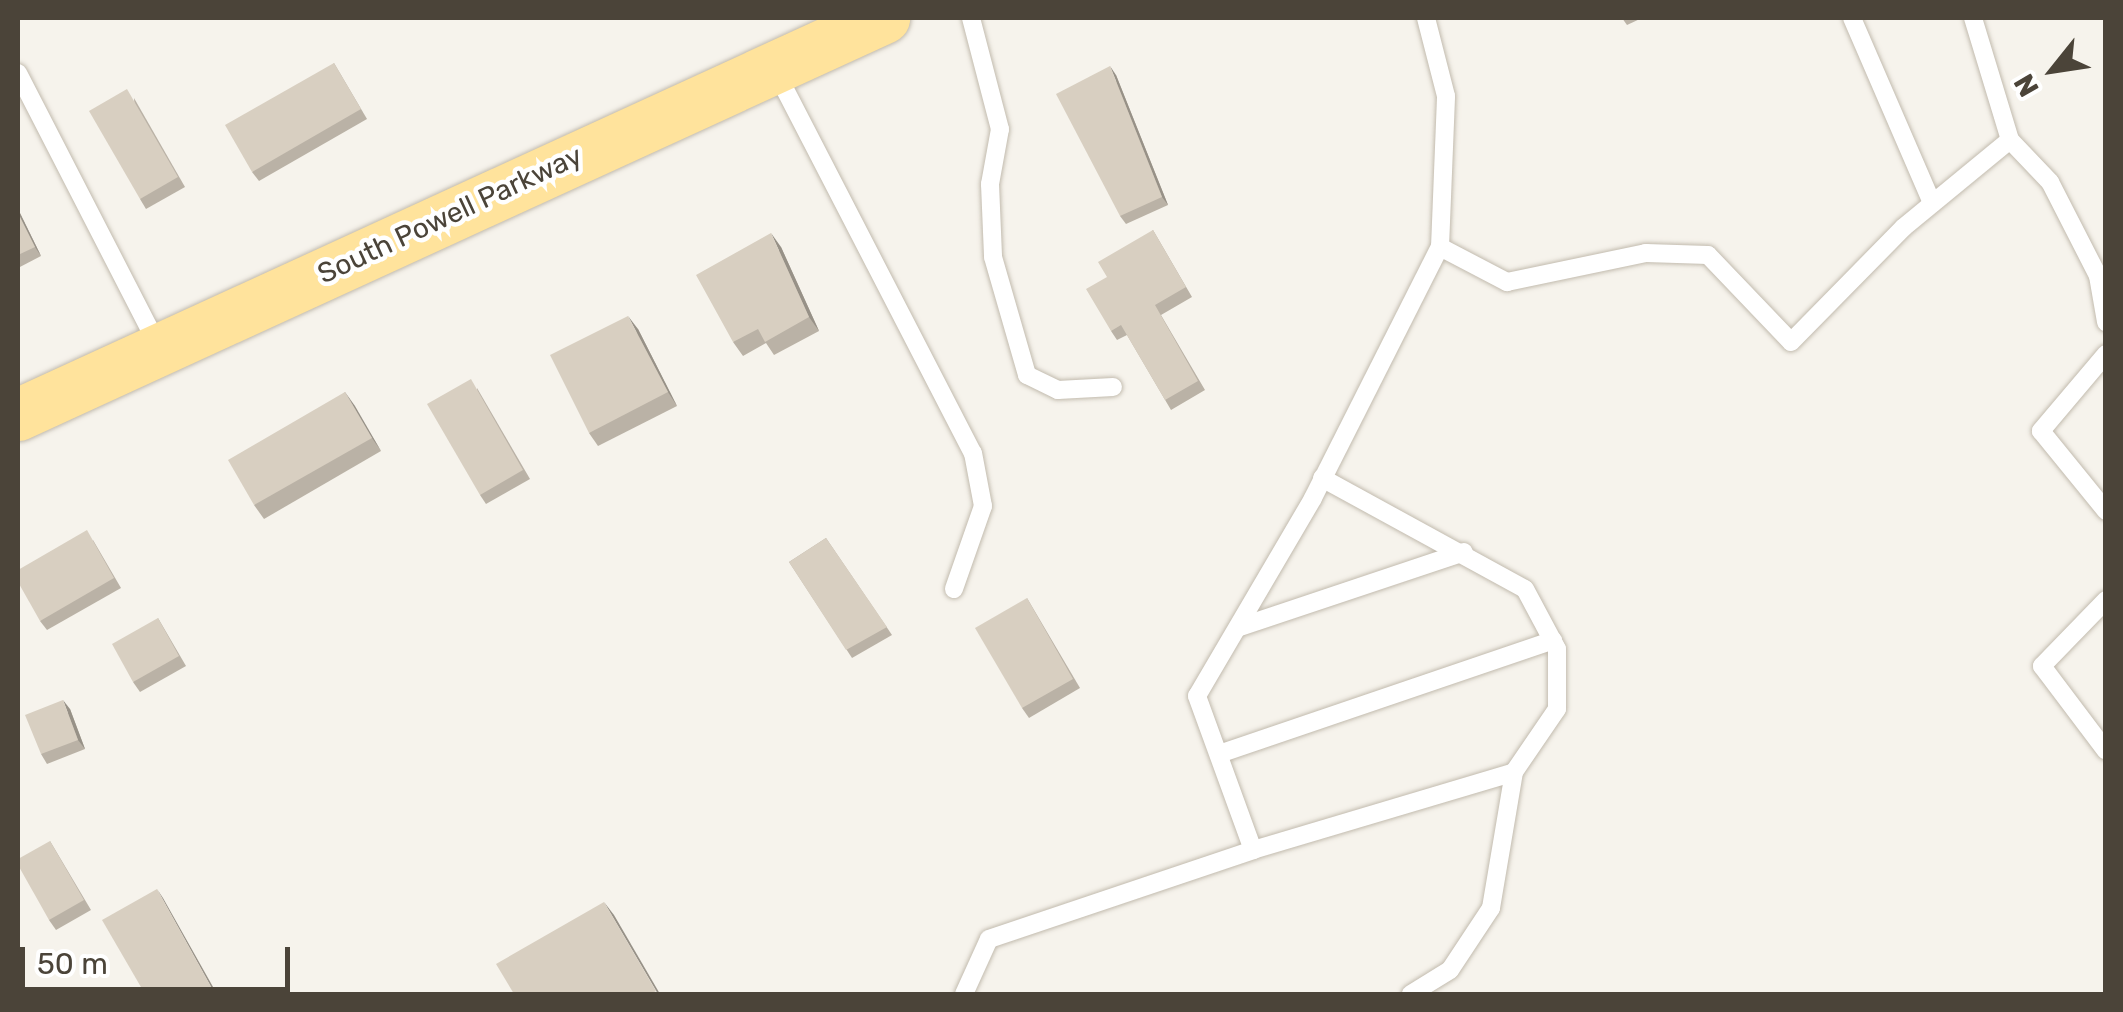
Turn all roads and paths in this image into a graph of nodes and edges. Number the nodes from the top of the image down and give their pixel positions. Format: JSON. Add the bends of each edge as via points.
{"nodes":[{"id":1,"x":884,"y":18,"type":"edge"},
{"id":2,"x":971,"y":18,"type":"edge"},
{"id":3,"x":1426,"y":18,"type":"edge"},
{"id":4,"x":1852,"y":18,"type":"edge"},
{"id":5,"x":1972,"y":18,"type":"edge"},
{"id":6,"x":775,"y":69,"type":"junction"},
{"id":7,"x":18,"y":73,"type":"edge"},
{"id":8,"x":2010,"y":140,"type":"junction"},
{"id":9,"x":1932,"y":204,"type":"junction"},
{"id":10,"x":1440,"y":246,"type":"junction"},
{"id":11,"x":2106,"y":322,"type":"edge"},
{"id":12,"x":159,"y":349,"type":"junction"},
{"id":13,"x":2106,"y":354,"type":"edge"},
{"id":14,"x":1113,"y":387,"type":"dead end"},
{"id":15,"x":18,"y":415,"type":"edge"},
{"id":16,"x":1322,"y":478,"type":"junction"},
{"id":17,"x":2106,"y":511,"type":"edge"},
{"id":18,"x":1464,"y":552,"type":"junction"},
{"id":19,"x":954,"y":589,"type":"dead end"},
{"id":20,"x":2106,"y":600,"type":"edge"},
{"id":21,"x":1240,"y":628,"type":"junction"},
{"id":22,"x":1553,"y":640,"type":"junction"},
{"id":23,"x":2106,"y":750,"type":"edge"},
{"id":24,"x":1219,"y":754,"type":"junction"},
{"id":25,"x":1514,"y":772,"type":"junction"},
{"id":26,"x":1253,"y":850,"type":"junction"},
{"id":27,"x":964,"y":994,"type":"edge"},
{"id":28,"x":1411,"y":994,"type":"edge"}],
"edges":[{"from":1,"to":6,"type":"main road","name":"South Powell Parkway"},
{"from":2,"to":14,"type":"lane","via":[[1000,129],[990,184],[993,258],[1027,375],[1058,390]]},
{"from":3,"to":10,"type":"lane","via":[[1446,96]]},
{"from":4,"to":9,"type":"lane"},
{"from":5,"to":8,"type":"lane"},
{"from":6,"to":12,"type":"main road","name":"South Powell Parkway"},
{"from":6,"to":19,"type":"lane","via":[[973,452],[984,506]]},
{"from":7,"to":12,"type":"lane"},
{"from":8,"to":9,"type":"lane"},
{"from":8,"to":11,"type":"lane","via":[[2050,182],[2098,276]]},
{"from":9,"to":10,"type":"lane","via":[[1791,342],[1708,255],[1646,253],[1508,282]]},
{"from":10,"to":16,"type":"lane"},
{"from":12,"to":15,"type":"main road","name":"South Powell Parkway"},
{"from":13,"to":17,"type":"lane","via":[[2042,431]]},
{"from":16,"to":18,"type":"lane"},
{"from":16,"to":21,"type":"lane"},
{"from":18,"to":21,"type":"lane"},
{"from":18,"to":22,"type":"lane","via":[[1525,589]]},
{"from":20,"to":23,"type":"lane","via":[[2042,666]]},
{"from":21,"to":24,"type":"lane","via":[[1197,696]]},
{"from":22,"to":24,"type":"lane"},
{"from":22,"to":25,"type":"lane","via":[[1557,709]]},
{"from":24,"to":26,"type":"lane"},
{"from":25,"to":26,"type":"lane"},
{"from":25,"to":28,"type":"lane","via":[[1492,908],[1450,970]]},
{"from":26,"to":27,"type":"lane","via":[[988,939]]}]}
